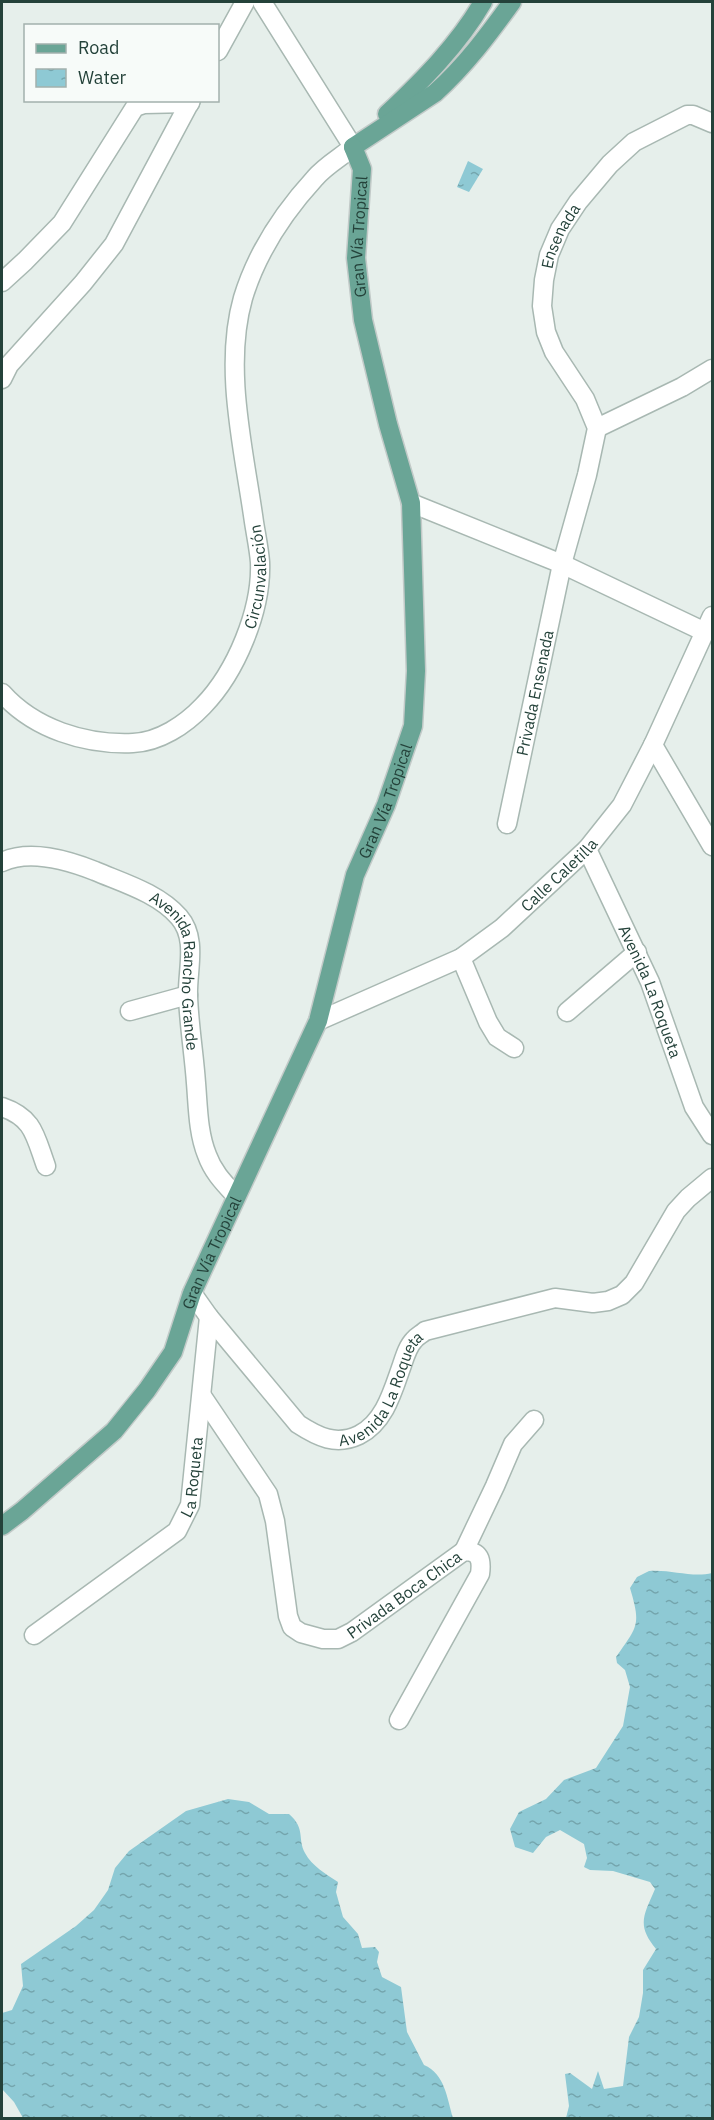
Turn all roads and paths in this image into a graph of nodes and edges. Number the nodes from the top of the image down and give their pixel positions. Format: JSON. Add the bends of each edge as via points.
{"nodes":[{"id":1,"x":244,"y":2,"type":"edge"},
{"id":2,"x":262,"y":2,"type":"edge"},
{"id":3,"x":483,"y":2,"type":"edge"},
{"id":4,"x":512,"y":2,"type":"edge"},
{"id":5,"x":219,"y":49,"type":"edge"},
{"id":6,"x":190,"y":102,"type":"edge"},
{"id":7,"x":712,"y":123,"type":"edge"},
{"id":8,"x":353,"y":147,"type":"junction"},
{"id":9,"x":2,"y":282,"type":"edge"},
{"id":10,"x":712,"y":369,"type":"edge"},
{"id":11,"x":2,"y":379,"type":"edge"},
{"id":12,"x":597,"y":428,"type":"junction"},
{"id":13,"x":411,"y":503,"type":"junction"},
{"id":14,"x":562,"y":564,"type":"junction"},
{"id":15,"x":709,"y":624,"type":"edge"},
{"id":16,"x":2,"y":693,"type":"edge"},
{"id":17,"x":653,"y":745,"type":"junction"},
{"id":18,"x":507,"y":824,"type":"dead end"},
{"id":19,"x":712,"y":846,"type":"edge"},
{"id":20,"x":587,"y":849,"type":"junction"},
{"id":21,"x":2,"y":862,"type":"edge"},
{"id":22,"x":637,"y":952,"type":"junction"},
{"id":23,"x":461,"y":958,"type":"junction"},
{"id":24,"x":188,"y":995,"type":"junction"},
{"id":25,"x":130,"y":1011,"type":"dead end"},
{"id":26,"x":567,"y":1012,"type":"dead end"},
{"id":27,"x":318,"y":1021,"type":"junction"},
{"id":28,"x":514,"y":1048,"type":"dead end"},
{"id":29,"x":2,"y":1107,"type":"edge"},
{"id":30,"x":712,"y":1135,"type":"edge"},
{"id":31,"x":46,"y":1166,"type":"dead end"},
{"id":32,"x":712,"y":1178,"type":"edge"},
{"id":33,"x":236,"y":1196,"type":"junction"},
{"id":34,"x":192,"y":1293,"type":"junction"},
{"id":35,"x":209,"y":1317,"type":"junction"},
{"id":36,"x":201,"y":1396,"type":"junction"},
{"id":37,"x":534,"y":1420,"type":"dead end"},
{"id":38,"x":2,"y":1526,"type":"edge"},
{"id":39,"x":464,"y":1551,"type":"junction"},
{"id":40,"x":34,"y":1635,"type":"dead end"},
{"id":41,"x":399,"y":1720,"type":"dead end"}],
"edges":[{"from":1,"to":5,"type":"street"},
{"from":2,"to":8,"type":"street","name":"Gran Vía Tropical"},
{"from":3,"to":8,"type":"main road","via":[[433,70]]},
{"from":4,"to":8,"type":"main road","via":[[446,83]]},
{"from":6,"to":9,"type":"street","via":[[135,107],[62,223]]},
{"from":6,"to":11,"type":"street","via":[[114,244],[9,365]]},
{"from":7,"to":12,"type":"street","name":"Ensenada","via":[[687,114],[634,142],[578,202],[549,255],[542,306],[546,332],[554,352],[585,399]]},
{"from":8,"to":13,"type":"main road","name":"Gran Vía Tropical","via":[[362,169],[356,258],[363,321]]},
{"from":8,"to":16,"type":"street","name":"Circunvalación","via":[[315,177],[273,230],[243,298],[235,338],[234,381],[260,563],[246,638],[212,697],[166,735],[138,743],[110,744],[83,739],[34,720]]},
{"from":10,"to":12,"type":"street"},
{"from":12,"to":14,"type":"street"},
{"from":13,"to":14,"type":"street","name":"Calle Caletilla"},
{"from":13,"to":27,"type":"main road","name":"Gran Vía Tropical","via":[[416,671],[412,726],[386,805],[355,875]]},
{"from":14,"to":15,"type":"street","name":"Calle Caletilla"},
{"from":14,"to":18,"type":"street","name":"Privada Ensenada"},
{"from":15,"to":17,"type":"street","name":"Calle Caletilla"},
{"from":17,"to":19,"type":"street"},
{"from":17,"to":20,"type":"street","name":"Calle Caletilla","via":[[622,805]]},
{"from":20,"to":22,"type":"street","name":"Avenida La Roqueta"},
{"from":20,"to":23,"type":"street","name":"Calle Caletilla","via":[[502,928]]},
{"from":21,"to":24,"type":"street","name":"Avenida Rancho Grande","via":[[39,857],[70,861],[167,906],[187,930]]},
{"from":22,"to":26,"type":"street"},
{"from":22,"to":30,"type":"street","name":"Avenida La Roqueta","via":[[694,1107]]},
{"from":23,"to":27,"type":"street","name":"Calle Caletilla"},
{"from":23,"to":28,"type":"street","via":[[488,1022],[497,1037]]},
{"from":24,"to":25,"type":"street"},
{"from":24,"to":33,"type":"street","name":"Avenida Rancho Grande","via":[[201,1132],[217,1175]]},
{"from":27,"to":33,"type":"main road","name":"Gran Vía Tropical"},
{"from":29,"to":31,"type":"street","via":[[15,1111],[30,1124]]},
{"from":32,"to":35,"type":"street","name":"Avenida La Roqueta","via":[[676,1211],[634,1282],[622,1294],[593,1303],[555,1298],[425,1331],[407,1350],[380,1417],[367,1431],[350,1439],[335,1441],[316,1436],[298,1424]]},
{"from":33,"to":34,"type":"main road","name":"Gran Vía Tropical"},
{"from":34,"to":35,"type":"street","name":"Avenida La Roqueta"},
{"from":34,"to":38,"type":"main road","name":"Gran Vía Tropical","via":[[173,1352],[114,1431]]},
{"from":35,"to":36,"type":"street","name":"La Roqueta"},
{"from":36,"to":39,"type":"street","name":"Privada Boca Chica","via":[[268,1494],[288,1616],[292,1627],[301,1633],[338,1639],[352,1632]]},
{"from":36,"to":40,"type":"street","name":"La Roqueta","via":[[190,1505],[177,1532]]},
{"from":37,"to":39,"type":"street","via":[[513,1444]]},
{"from":39,"to":41,"type":"street","name":"Privada Boca Chica","via":[[478,1555],[480,1574]]}]}
